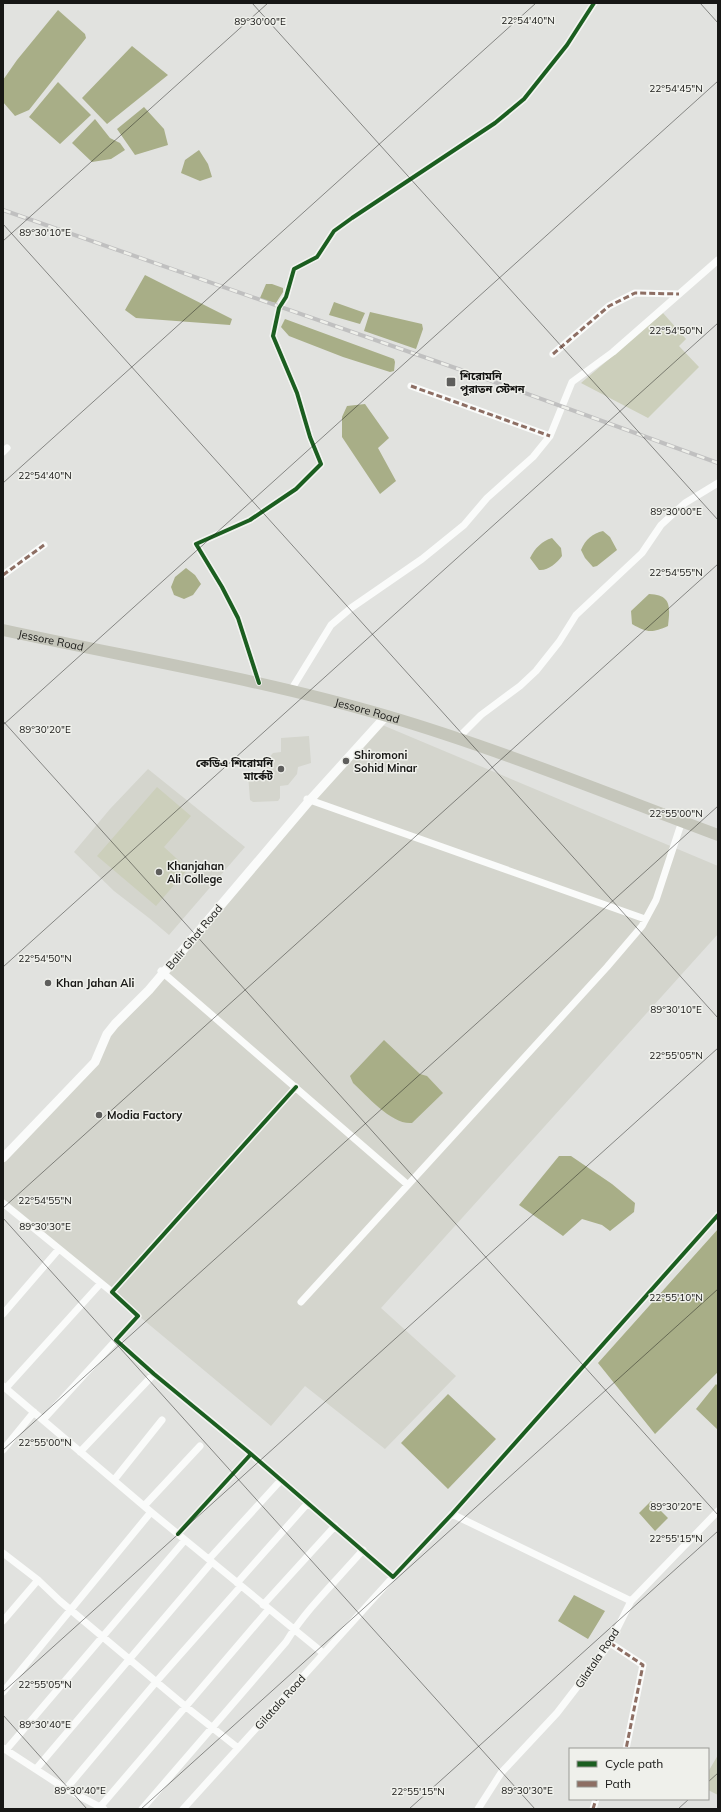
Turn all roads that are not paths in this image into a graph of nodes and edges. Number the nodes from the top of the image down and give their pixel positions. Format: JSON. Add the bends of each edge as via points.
{"nodes":[{"id":1,"x":594,"y":3,"type":"edge"},
{"id":2,"x":718,"y":260,"type":"edge"},
{"id":3,"x":679,"y":294,"type":"junction"},
{"id":4,"x":553,"y":354,"type":"dead end"},
{"id":5,"x":411,"y":386,"type":"dead end"},
{"id":6,"x":550,"y":436,"type":"junction"},
{"id":7,"x":717,"y":485,"type":"edge"},
{"id":8,"x":44,"y":545,"type":"dead end"},
{"id":9,"x":3,"y":575,"type":"edge"},
{"id":10,"x":3,"y":630,"type":"edge"},
{"id":11,"x":259,"y":683,"type":"junction"},
{"id":12,"x":291,"y":690,"type":"junction"},
{"id":13,"x":385,"y":715,"type":"junction"},
{"id":14,"x":457,"y":739,"type":"junction"},
{"id":15,"x":308,"y":799,"type":"junction"},
{"id":16,"x":682,"y":822,"type":"junction"},
{"id":17,"x":718,"y":835,"type":"edge"},
{"id":18,"x":645,"y":920,"type":"junction"},
{"id":19,"x":163,"y":972,"type":"junction"},
{"id":20,"x":296,"y":1087,"type":"junction"},
{"id":21,"x":3,"y":1153,"type":"edge"},
{"id":22,"x":3,"y":1158,"type":"edge"},
{"id":23,"x":408,"y":1185,"type":"junction"},
{"id":24,"x":3,"y":1203,"type":"edge"},
{"id":25,"x":718,"y":1214,"type":"edge"},
{"id":26,"x":59,"y":1249,"type":"junction"},
{"id":27,"x":101,"y":1283,"type":"junction"},
{"id":28,"x":112,"y":1292,"type":"junction"},
{"id":29,"x":301,"y":1302,"type":"dead end"},
{"id":30,"x":3,"y":1314,"type":"edge"},
{"id":31,"x":116,"y":1340,"type":"junction"},
{"id":32,"x":154,"y":1374,"type":"junction"},
{"id":33,"x":4,"y":1387,"type":"edge"},
{"id":34,"x":34,"y":1412,"type":"junction"},
{"id":35,"x":43,"y":1420,"type":"junction"},
{"id":36,"x":162,"y":1420,"type":"dead end"},
{"id":37,"x":200,"y":1446,"type":"dead end"},
{"id":38,"x":3,"y":1450,"type":"edge"},
{"id":39,"x":80,"y":1452,"type":"junction"},
{"id":40,"x":251,"y":1454,"type":"junction"},
{"id":41,"x":114,"y":1480,"type":"junction"},
{"id":42,"x":281,"y":1480,"type":"junction"},
{"id":43,"x":308,"y":1503,"type":"junction"},
{"id":44,"x":144,"y":1506,"type":"junction"},
{"id":45,"x":718,"y":1511,"type":"edge"},
{"id":46,"x":151,"y":1512,"type":"junction"},
{"id":47,"x":452,"y":1514,"type":"junction"},
{"id":48,"x":335,"y":1526,"type":"junction"},
{"id":49,"x":178,"y":1534,"type":"junction"},
{"id":50,"x":185,"y":1540,"type":"junction"},
{"id":51,"x":363,"y":1550,"type":"junction"},
{"id":52,"x":3,"y":1553,"type":"edge"},
{"id":53,"x":210,"y":1561,"type":"junction"},
{"id":54,"x":393,"y":1577,"type":"junction"},
{"id":55,"x":38,"y":1580,"type":"junction"},
{"id":56,"x":239,"y":1584,"type":"junction"},
{"id":57,"x":631,"y":1601,"type":"junction"},
{"id":58,"x":266,"y":1607,"type":"junction"},
{"id":59,"x":70,"y":1610,"type":"junction"},
{"id":60,"x":3,"y":1621,"type":"edge"},
{"id":61,"x":294,"y":1629,"type":"junction"},
{"id":62,"x":103,"y":1638,"type":"junction"},
{"id":63,"x":610,"y":1643,"type":"junction"},
{"id":64,"x":323,"y":1653,"type":"junction"},
{"id":65,"x":130,"y":1660,"type":"junction"},
{"id":66,"x":156,"y":1682,"type":"junction"},
{"id":67,"x":3,"y":1692,"type":"edge"},
{"id":68,"x":185,"y":1706,"type":"junction"},
{"id":69,"x":212,"y":1729,"type":"junction"},
{"id":70,"x":238,"y":1748,"type":"junction"},
{"id":71,"x":626,"y":1748,"type":"edge"},
{"id":72,"x":5,"y":1749,"type":"edge"},
{"id":73,"x":36,"y":1769,"type":"junction"},
{"id":74,"x":66,"y":1789,"type":"junction"},
{"id":75,"x":102,"y":1808,"type":"edge"},
{"id":76,"x":142,"y":1809,"type":"edge"},
{"id":77,"x":183,"y":1809,"type":"edge"},
{"id":78,"x":478,"y":1809,"type":"edge"}],
"edges":[{"from":1,"to":11,"type":"street","via":[[567,45],[524,99],[495,123],[334,231],[317,257],[294,269],[286,297],[278,308],[273,336],[297,393],[321,464],[296,490],[250,520],[196,544],[238,618]]},
{"from":2,"to":3,"type":"street"},
{"from":3,"to":4,"type":"street","via":[[635,293],[609,306]]},
{"from":3,"to":6,"type":"street","via":[[613,352],[572,382]]},
{"from":5,"to":6,"type":"street"},
{"from":6,"to":12,"type":"street","via":[[533,457],[487,498],[464,525],[331,625]]},
{"from":7,"to":14,"type":"street","via":[[685,503],[661,525],[642,553],[576,615],[536,671],[481,715]]},
{"from":8,"to":9,"type":"street"},
{"from":10,"to":11,"type":"highway","name":"Jessore Road"},
{"from":11,"to":12,"type":"highway","name":"Jessore Road"},
{"from":12,"to":13,"type":"highway","name":"Jessore Road"},
{"from":13,"to":14,"type":"highway","name":"Jessore Road"},
{"from":13,"to":15,"type":"street","name":"Balir Ghat Road"},
{"from":14,"to":16,"type":"highway","name":"Jessore Road"},
{"from":15,"to":18,"type":"street"},
{"from":15,"to":19,"type":"street","name":"Balir Ghat Road"},
{"from":16,"to":17,"type":"highway","name":"Jessore Road"},
{"from":16,"to":18,"type":"street","via":[[656,900]]},
{"from":18,"to":23,"type":"street","via":[[607,967]]},
{"from":19,"to":20,"type":"street"},
{"from":19,"to":21,"type":"street","name":"Balir Ghat Road","via":[[103,1032],[92,1061]]},
{"from":19,"to":22,"type":"street","name":"Balir Ghat Road","via":[[106,1034],[95,1062]]},
{"from":20,"to":23,"type":"street"},
{"from":20,"to":28,"type":"street"},
{"from":23,"to":29,"type":"street"},
{"from":24,"to":26,"type":"street"},
{"from":25,"to":47,"type":"street","name":"Gilatala Road"},
{"from":26,"to":27,"type":"street"},
{"from":26,"to":30,"type":"street"},
{"from":27,"to":28,"type":"street"},
{"from":27,"to":33,"type":"street"},
{"from":28,"to":31,"type":"street","via":[[138,1316]]},
{"from":31,"to":32,"type":"street"},
{"from":31,"to":35,"type":"street"},
{"from":32,"to":39,"type":"street"},
{"from":32,"to":40,"type":"street"},
{"from":33,"to":34,"type":"street"},
{"from":34,"to":35,"type":"street"},
{"from":34,"to":38,"type":"street"},
{"from":35,"to":39,"type":"street"},
{"from":36,"to":41,"type":"street"},
{"from":37,"to":44,"type":"street"},
{"from":39,"to":41,"type":"street"},
{"from":40,"to":42,"type":"street"},
{"from":40,"to":49,"type":"street"},
{"from":41,"to":44,"type":"street"},
{"from":42,"to":43,"type":"street"},
{"from":42,"to":53,"type":"street"},
{"from":43,"to":48,"type":"street"},
{"from":43,"to":56,"type":"street"},
{"from":44,"to":46,"type":"street"},
{"from":45,"to":57,"type":"street","name":"Gilatala Road"},
{"from":46,"to":49,"type":"street"},
{"from":46,"to":59,"type":"street"},
{"from":47,"to":54,"type":"street","name":"Gilatala Road"},
{"from":47,"to":57,"type":"street"},
{"from":48,"to":51,"type":"street"},
{"from":48,"to":58,"type":"street"},
{"from":49,"to":50,"type":"street"},
{"from":50,"to":53,"type":"street"},
{"from":50,"to":62,"type":"street"},
{"from":51,"to":54,"type":"street"},
{"from":51,"to":61,"type":"street"},
{"from":52,"to":55,"type":"street"},
{"from":53,"to":56,"type":"street"},
{"from":53,"to":65,"type":"street"},
{"from":54,"to":64,"type":"street","name":"Gilatala Road"},
{"from":55,"to":59,"type":"street"},
{"from":55,"to":60,"type":"street"},
{"from":56,"to":58,"type":"street"},
{"from":56,"to":66,"type":"street"},
{"from":57,"to":63,"type":"street","name":"Gilatala Road"},
{"from":58,"to":61,"type":"street"},
{"from":58,"to":68,"type":"street"},
{"from":59,"to":62,"type":"street"},
{"from":59,"to":67,"type":"street"},
{"from":61,"to":64,"type":"street"},
{"from":61,"to":69,"type":"street","via":[[286,1642]]},
{"from":62,"to":65,"type":"street"},
{"from":62,"to":72,"type":"street"},
{"from":63,"to":71,"type":"street","via":[[643,1665]]},
{"from":63,"to":78,"type":"street","name":"Gilatala Road","via":[[558,1713],[501,1773]]},
{"from":64,"to":70,"type":"street","name":"Gilatala Road"},
{"from":65,"to":66,"type":"street"},
{"from":65,"to":73,"type":"street"},
{"from":66,"to":68,"type":"street"},
{"from":66,"to":74,"type":"street"},
{"from":68,"to":69,"type":"street"},
{"from":68,"to":75,"type":"street"},
{"from":69,"to":70,"type":"street"},
{"from":69,"to":76,"type":"street"},
{"from":70,"to":77,"type":"street","name":"Gilatala Road"},
{"from":72,"to":73,"type":"street"},
{"from":73,"to":74,"type":"street"},
{"from":74,"to":75,"type":"street"}]}
